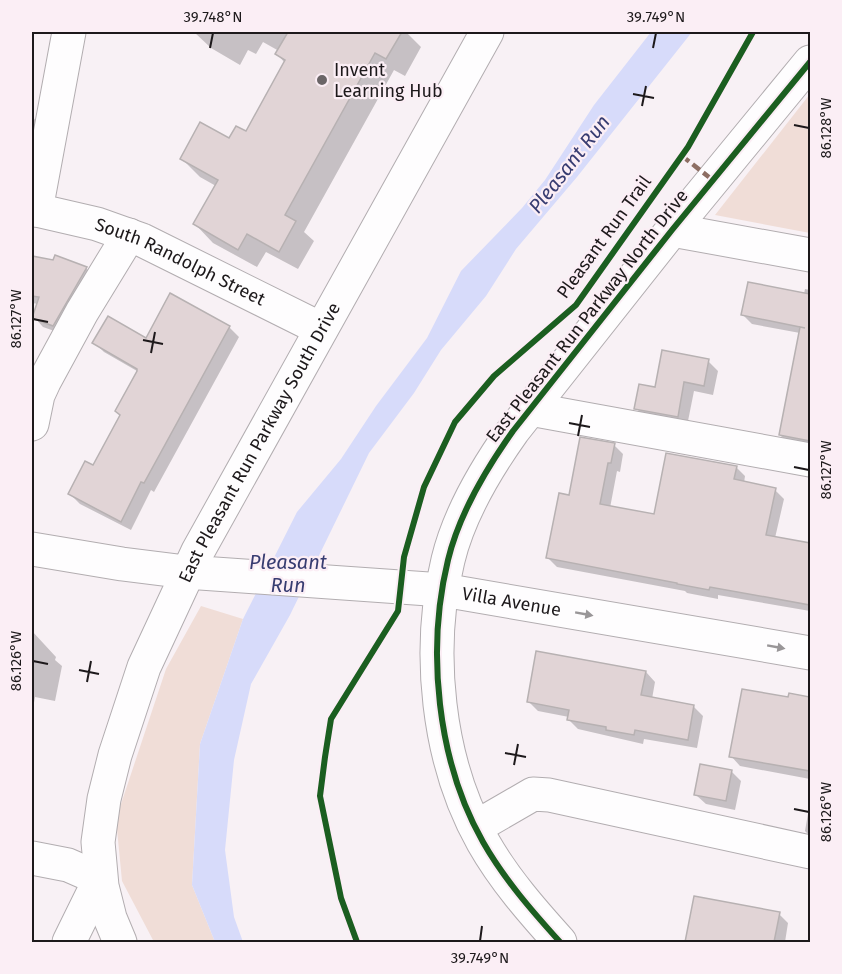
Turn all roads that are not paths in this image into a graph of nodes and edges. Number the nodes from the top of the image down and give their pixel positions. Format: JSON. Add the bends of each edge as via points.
{"nodes":[{"id":1,"x":68,"y":32,"type":"edge"},
{"id":2,"x":487,"y":32,"type":"edge"},
{"id":3,"x":810,"y":62,"type":"edge"},
{"id":4,"x":34,"y":210,"type":"edge"},
{"id":5,"x":672,"y":230,"type":"junction"},
{"id":6,"x":129,"y":235,"type":"junction"},
{"id":7,"x":810,"y":255,"type":"edge"},
{"id":8,"x":321,"y":329,"type":"junction"},
{"id":9,"x":38,"y":381,"type":"edge"},
{"id":10,"x":530,"y":409,"type":"junction"},
{"id":11,"x":32,"y":424,"type":"edge"},
{"id":12,"x":810,"y":460,"type":"edge"},
{"id":13,"x":32,"y":549,"type":"edge"},
{"id":14,"x":202,"y":573,"type":"junction"},
{"id":15,"x":443,"y":590,"type":"junction"},
{"id":16,"x":810,"y":653,"type":"edge"},
{"id":17,"x":476,"y":827,"type":"junction"},
{"id":18,"x":810,"y":852,"type":"edge"},
{"id":19,"x":32,"y":858,"type":"edge"},
{"id":20,"x":100,"y":879,"type":"junction"},
{"id":21,"x":69,"y":942,"type":"edge"},
{"id":22,"x":120,"y":942,"type":"edge"},
{"id":23,"x":560,"y":942,"type":"edge"}],
"edges":[{"from":1,"to":4,"type":"street"},
{"from":2,"to":8,"type":"street","name":"East Pleasant Run Parkway South Drive"},
{"from":3,"to":5,"type":"street","name":"East Pleasant Run Parkway North Drive"},
{"from":4,"to":6,"type":"street","name":"South Randolph Street","via":[[73,217]]},
{"from":5,"to":7,"type":"street"},
{"from":5,"to":10,"type":"street","name":"East Pleasant Run Parkway North Drive"},
{"from":6,"to":8,"type":"street","name":"South Randolph Street"},
{"from":6,"to":9,"type":"street"},
{"from":8,"to":14,"type":"street","name":"East Pleasant Run Parkway South Drive"},
{"from":9,"to":11,"type":"street"},
{"from":10,"to":12,"type":"street"},
{"from":10,"to":15,"type":"street","name":"East Pleasant Run Parkway North Drive","via":[[497,454],[470,504],[448,558]]},
{"from":13,"to":14,"type":"street","name":"Villa Avenue"},
{"from":14,"to":15,"type":"street","name":"Villa Avenue"},
{"from":14,"to":20,"type":"street","name":"East Pleasant Run Parkway South Drive","via":[[144,667],[122,729],[99,828]]},
{"from":15,"to":16,"type":"street","name":"Villa Avenue","one_way":true},
{"from":15,"to":17,"type":"street","name":"East Pleasant Run Parkway North Drive","via":[[437,654],[442,719],[455,776]]},
{"from":17,"to":18,"type":"street","via":[[533,794],[549,795]]},
{"from":17,"to":23,"type":"street","name":"East Pleasant Run Parkway North Drive","via":[[512,886]]},
{"from":19,"to":20,"type":"street","via":[[68,865]]},
{"from":20,"to":21,"type":"street","name":"East Pleasant Run Parkway South Drive"},
{"from":20,"to":22,"type":"street","name":"East Pleasant Run Parkway South Drive"}]}
